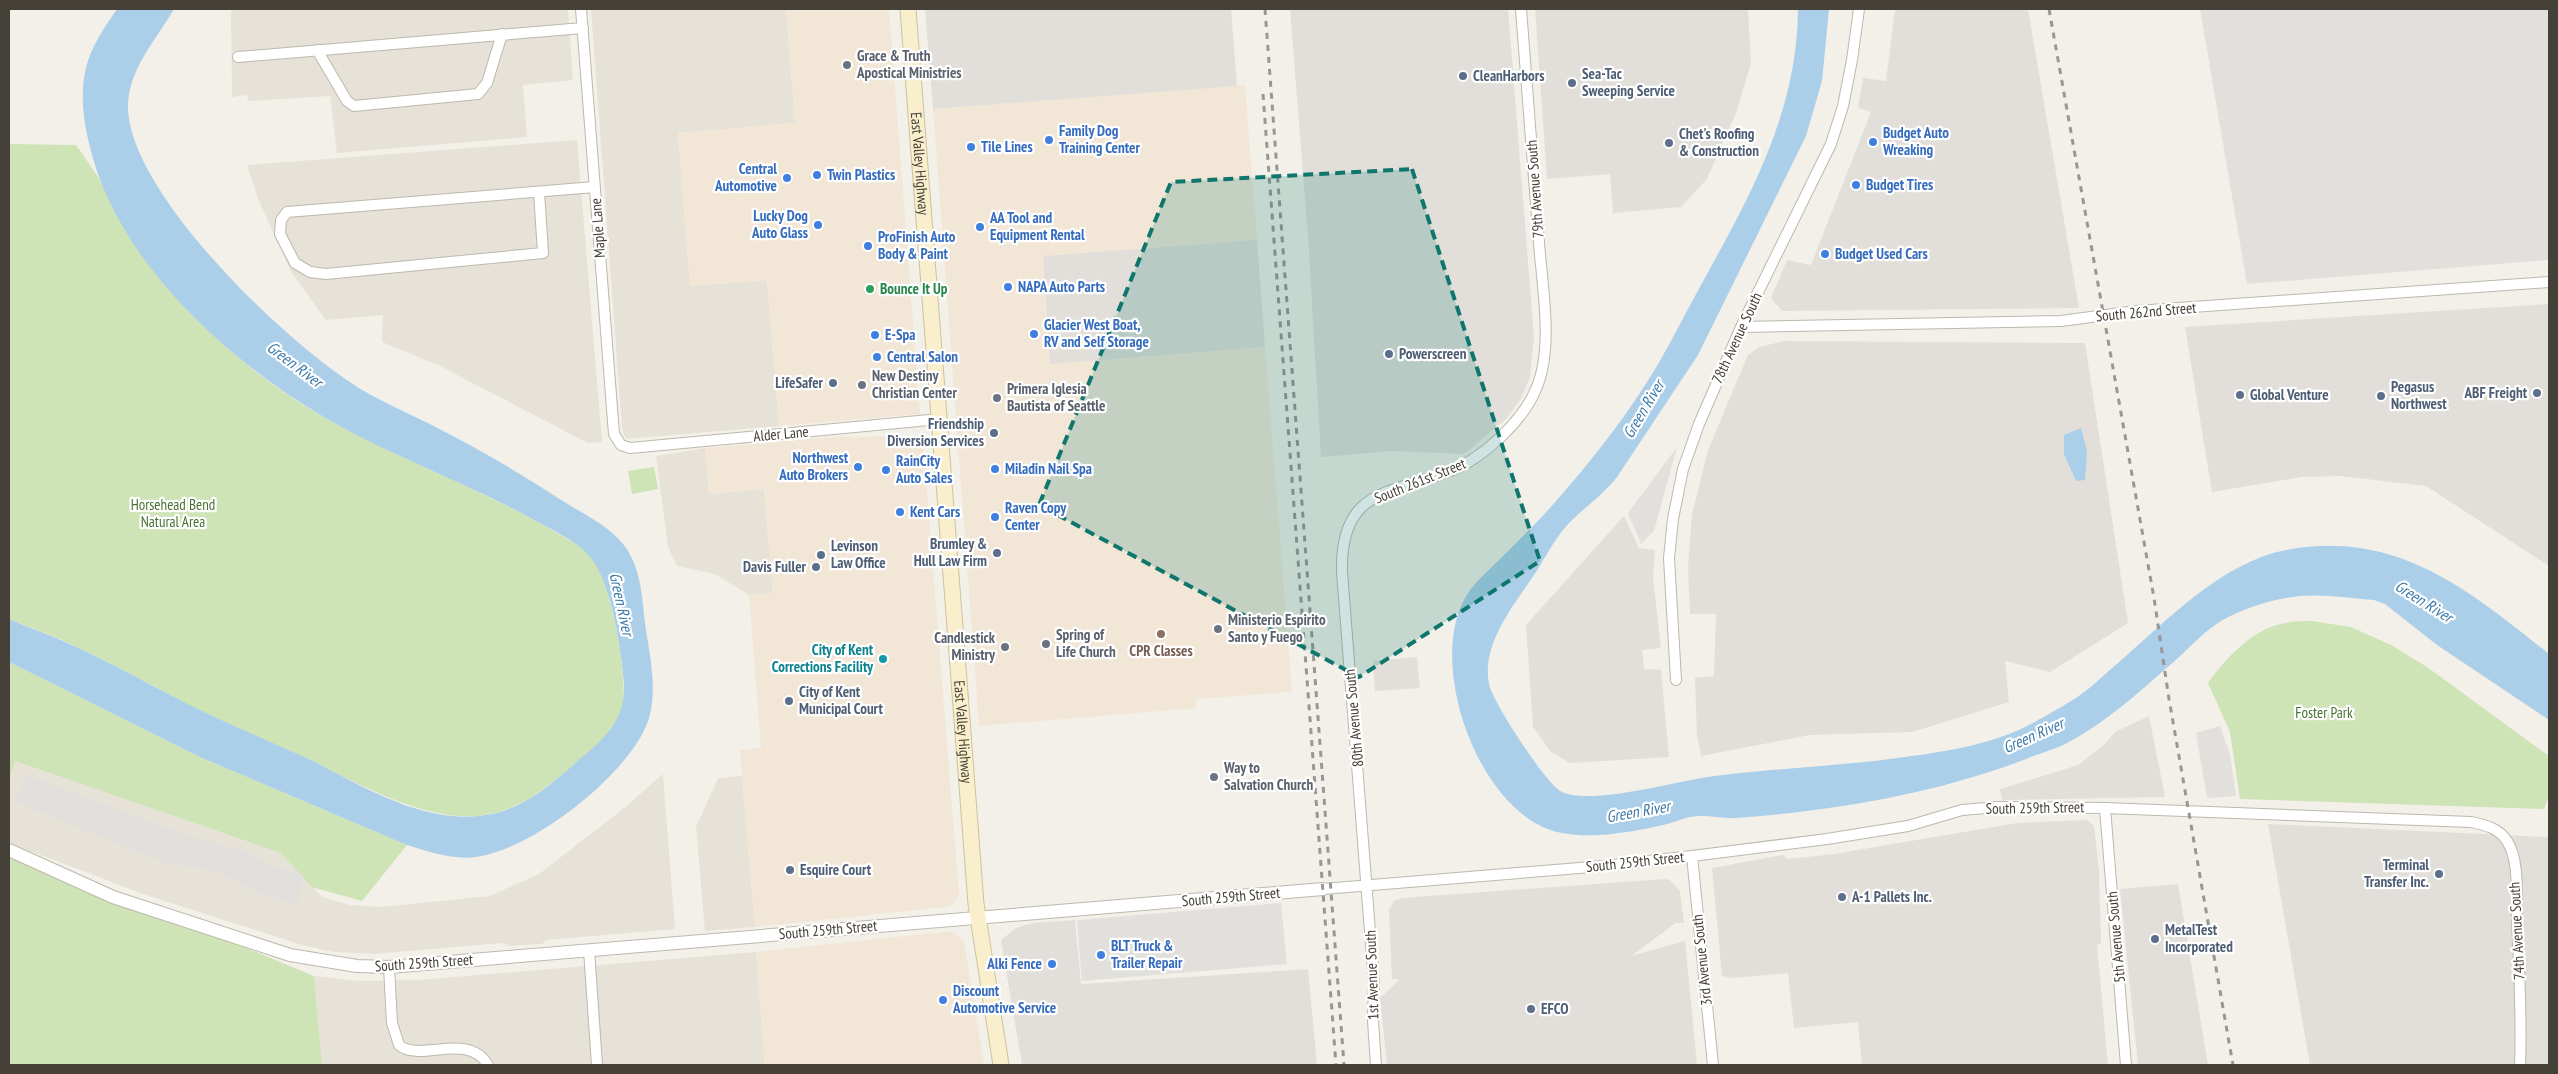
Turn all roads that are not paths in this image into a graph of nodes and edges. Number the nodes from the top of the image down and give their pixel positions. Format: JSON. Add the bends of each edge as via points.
{"nodes":[{"id":1,"x":581,"y":9,"type":"edge"},
{"id":2,"x":908,"y":9,"type":"edge"},
{"id":3,"x":1521,"y":9,"type":"edge"},
{"id":4,"x":1859,"y":9,"type":"edge"},
{"id":5,"x":582,"y":28,"type":"junction"},
{"id":6,"x":502,"y":34,"type":"junction"},
{"id":7,"x":317,"y":50,"type":"junction"},
{"id":8,"x":238,"y":57,"type":"dead end"},
{"id":9,"x":595,"y":187,"type":"junction"},
{"id":10,"x":539,"y":192,"type":"junction"},
{"id":11,"x":2549,"y":282,"type":"edge"},
{"id":12,"x":1741,"y":326,"type":"junction"},
{"id":13,"x":1542,"y":370,"type":"joint"},
{"id":14,"x":940,"y":420,"type":"junction"},
{"id":15,"x":621,"y":445,"type":"joint"},
{"id":16,"x":1342,"y":550,"type":"joint"},
{"id":17,"x":1676,"y":680,"type":"dead end"},
{"id":18,"x":2105,"y":808,"type":"junction"},
{"id":19,"x":2471,"y":822,"type":"joint"},
{"id":20,"x":9,"y":850,"type":"edge"},
{"id":21,"x":1692,"y":856,"type":"junction"},
{"id":22,"x":1367,"y":886,"type":"junction"},
{"id":23,"x":1323,"y":889,"type":"joint"},
{"id":24,"x":978,"y":917,"type":"junction"},
{"id":25,"x":589,"y":950,"type":"junction"},
{"id":26,"x":389,"y":967,"type":"junction"},
{"id":27,"x":488,"y":1065,"type":"edge"},
{"id":28,"x":597,"y":1065,"type":"edge"},
{"id":29,"x":1001,"y":1065,"type":"edge"},
{"id":30,"x":1376,"y":1065,"type":"edge"},
{"id":31,"x":1713,"y":1065,"type":"edge"},
{"id":32,"x":2126,"y":1065,"type":"edge"},
{"id":33,"x":2520,"y":1065,"type":"edge"}],
"edges":[{"from":1,"to":5,"type":"street","name":"Maple Lane"},
{"from":2,"to":14,"type":"main road","name":"East Valley Highway"},
{"from":3,"to":13,"type":"street","name":"79th Avenue South","via":[[1544,318]]},
{"from":4,"to":12,"type":"street","name":"78th Avenue South","via":[[1845,97],[1831,144]]},
{"from":5,"to":6,"type":"street"},
{"from":5,"to":9,"type":"street","name":"Maple Lane"},
{"from":6,"to":7,"type":"street"},
{"from":6,"to":7,"type":"street","via":[[487,83],[478,94],[354,106]]},
{"from":7,"to":8,"type":"street"},
{"from":9,"to":10,"type":"street"},
{"from":9,"to":15,"type":"street","name":"Maple Lane","via":[[614,434]]},
{"from":10,"to":10,"type":"street","via":[[543,253],[326,274],[310,272],[295,263],[280,234],[281,220],[287,212]]},
{"from":11,"to":12,"type":"street","name":"South 262nd Street","via":[[2136,311],[2061,321]]},
{"from":12,"to":17,"type":"street","name":"78th Avenue South","via":[[1690,448],[1673,519],[1669,558]]},
{"from":13,"to":16,"type":"street","name":"South 261st Street","via":[[1529,402],[1506,431],[1467,463],[1398,486],[1370,500],[1352,519]]},
{"from":14,"to":15,"type":"street","name":"Alder Lane","via":[[630,448]]},
{"from":14,"to":24,"type":"main road","name":"East Valley Highway"},
{"from":16,"to":22,"type":"street","name":"80th Avenue South"},
{"from":18,"to":19,"type":"street","name":"South 259th Street"},
{"from":18,"to":21,"type":"street","name":"South 259th Street","via":[[1962,810],[1908,826]]},
{"from":18,"to":32,"type":"street","name":"5th Avenue South"},
{"from":19,"to":33,"type":"street","name":"74th Avenue South","via":[[2497,831],[2507,841],[2511,852],[2515,885]]},
{"from":20,"to":26,"type":"street","name":"South 259th Street","via":[[113,897],[290,954],[357,966]]},
{"from":21,"to":22,"type":"street","name":"South 259th Street"},
{"from":21,"to":31,"type":"street","name":"3rd Avenue South"},
{"from":22,"to":23,"type":"street","name":"South 259th Street"},
{"from":22,"to":30,"type":"street","name":"1st Avenue South"},
{"from":23,"to":24,"type":"street","name":"South 259th Street"},
{"from":24,"to":25,"type":"street","name":"South 259th Street"},
{"from":24,"to":29,"type":"main road","name":"East Valley Highway"},
{"from":25,"to":26,"type":"street","name":"South 259th Street"},
{"from":25,"to":28,"type":"street"},
{"from":26,"to":27,"type":"street","via":[[395,1036],[403,1048],[416,1051],[457,1048],[467,1050]]}]}
